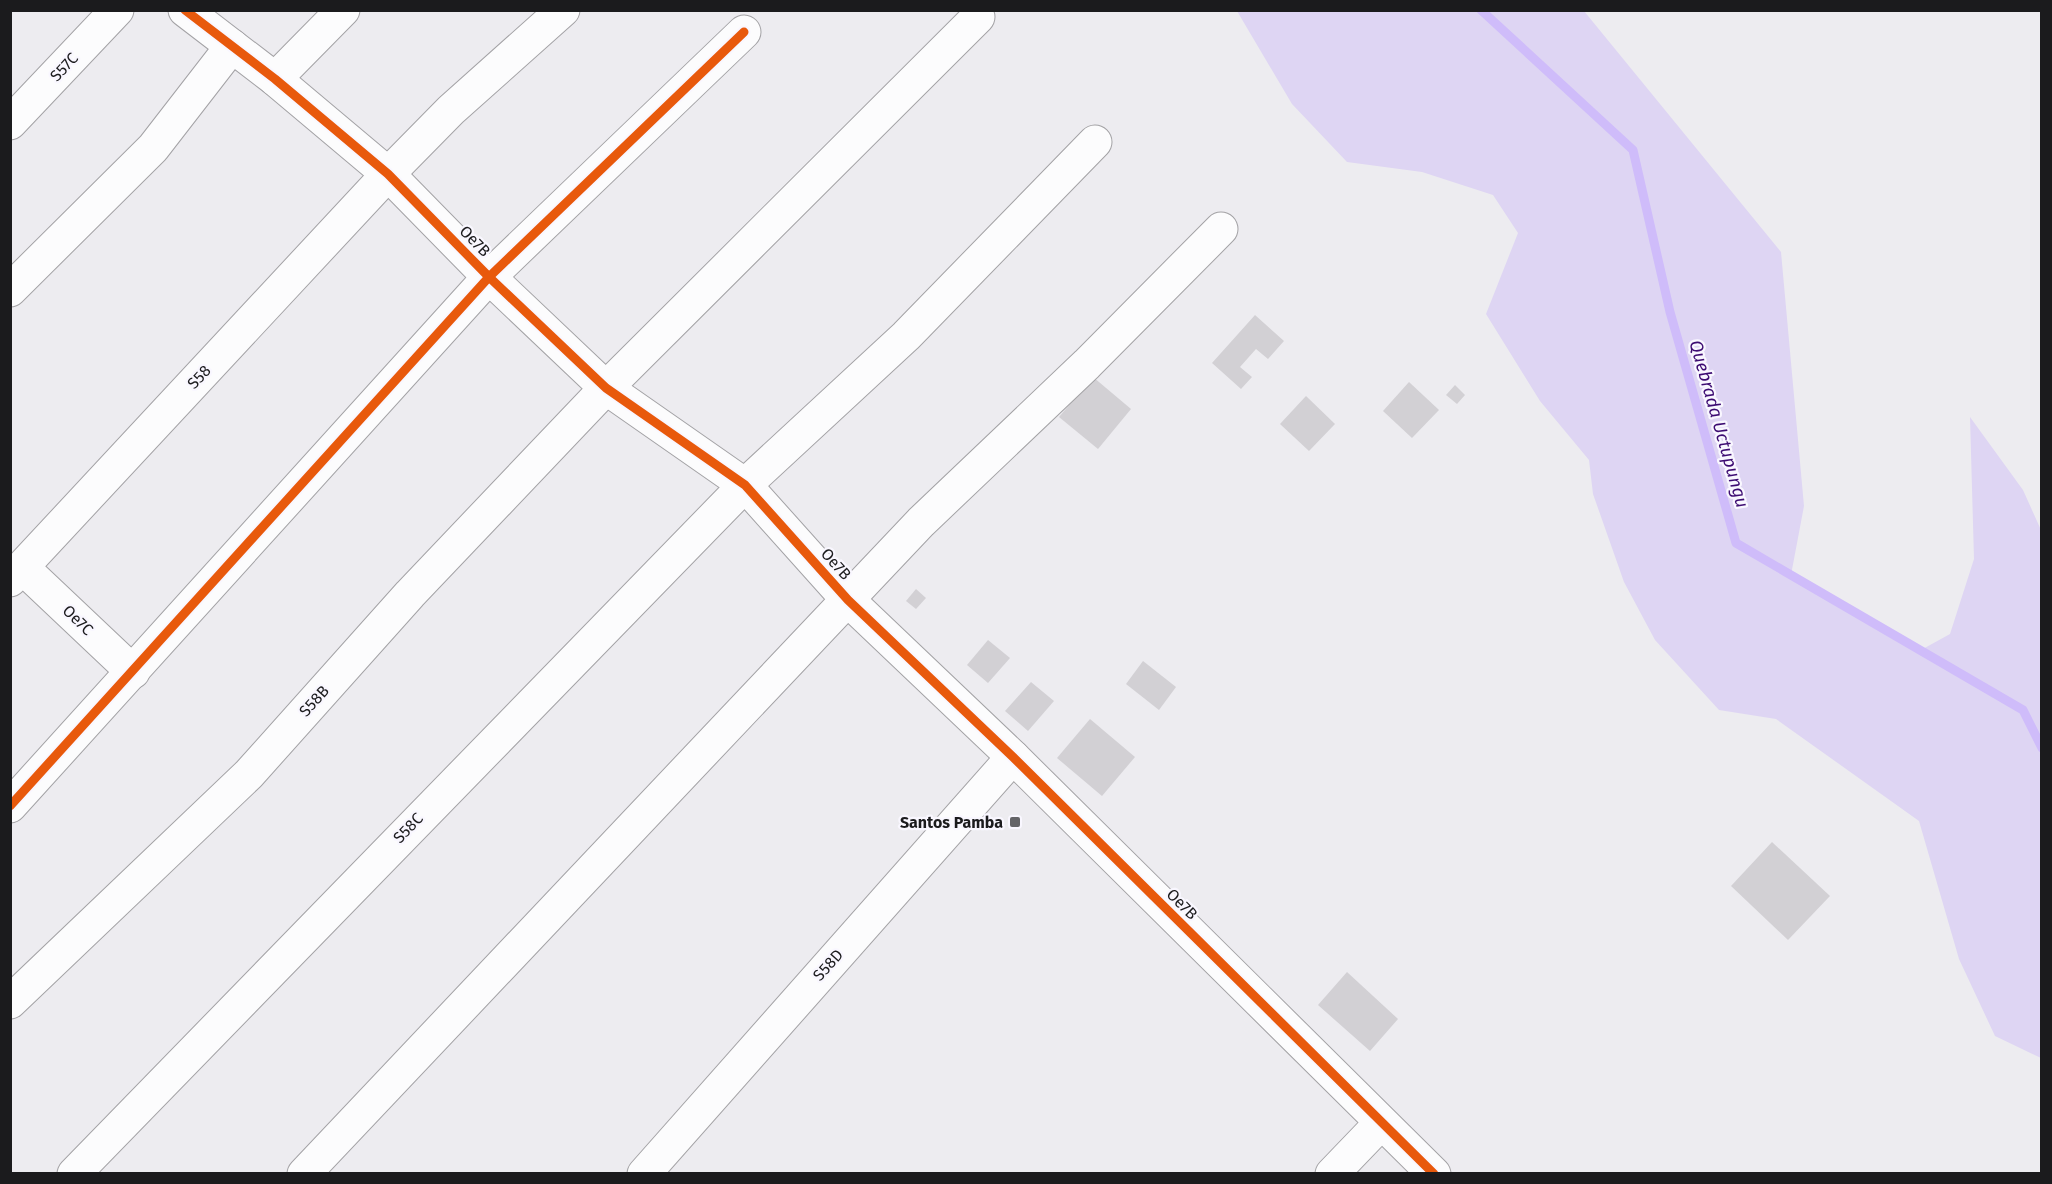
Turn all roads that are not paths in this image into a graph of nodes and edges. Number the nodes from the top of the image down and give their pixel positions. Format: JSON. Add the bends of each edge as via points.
{"nodes":[{"id":1,"x":117,"y":10,"type":"edge"},
{"id":2,"x":185,"y":10,"type":"edge"},
{"id":3,"x":343,"y":10,"type":"edge"},
{"id":4,"x":563,"y":10,"type":"edge"},
{"id":5,"x":978,"y":17,"type":"dead end"},
{"id":6,"x":744,"y":32,"type":"dead end"},
{"id":7,"x":232,"y":46,"type":"junction"},
{"id":8,"x":275,"y":79,"type":"junction"},
{"id":9,"x":10,"y":123,"type":"edge"},
{"id":10,"x":1095,"y":142,"type":"dead end"},
{"id":11,"x":388,"y":174,"type":"junction"},
{"id":12,"x":1221,"y":229,"type":"dead end"},
{"id":13,"x":489,"y":277,"type":"junction"},
{"id":14,"x":10,"y":290,"type":"edge"},
{"id":15,"x":606,"y":388,"type":"junction"},
{"id":16,"x":745,"y":485,"type":"junction"},
{"id":17,"x":17,"y":574,"type":"edge"},
{"id":18,"x":848,"y":600,"type":"junction"},
{"id":19,"x":133,"y":672,"type":"junction"},
{"id":20,"x":1013,"y":757,"type":"junction"},
{"id":21,"x":10,"y":806,"type":"edge"},
{"id":22,"x":10,"y":1002,"type":"edge"},
{"id":23,"x":1381,"y":1123,"type":"junction"},
{"id":24,"x":74,"y":1173,"type":"edge"},
{"id":25,"x":304,"y":1173,"type":"edge"},
{"id":26,"x":644,"y":1173,"type":"edge"},
{"id":27,"x":1332,"y":1173,"type":"edge"},
{"id":28,"x":1434,"y":1173,"type":"edge"}],
"edges":[{"from":1,"to":9,"type":"street","name":"S57C"},
{"from":2,"to":7,"type":"street","name":"Oe7B"},
{"from":3,"to":8,"type":"street"},
{"from":4,"to":11,"type":"street","name":"S58"},
{"from":5,"to":15,"type":"street","name":"S58B"},
{"from":6,"to":13,"type":"street"},
{"from":7,"to":8,"type":"street","name":"Oe7B"},
{"from":7,"to":14,"type":"street","via":[[153,148]]},
{"from":8,"to":11,"type":"street","name":"Oe7B"},
{"from":10,"to":16,"type":"street","name":"S58C","via":[[906,336]]},
{"from":11,"to":13,"type":"street","name":"Oe7B"},
{"from":11,"to":17,"type":"street","name":"S58"},
{"from":12,"to":18,"type":"street","via":[[921,522]]},
{"from":13,"to":15,"type":"street","name":"Oe7B"},
{"from":13,"to":19,"type":"street"},
{"from":15,"to":16,"type":"street","name":"Oe7B"},
{"from":15,"to":22,"type":"street","name":"S58B","via":[[410,594],[249,774]]},
{"from":16,"to":18,"type":"street","name":"Oe7B"},
{"from":16,"to":24,"type":"street","name":"S58C"},
{"from":17,"to":19,"type":"street","name":"Oe7C"},
{"from":18,"to":20,"type":"street","name":"Oe7B"},
{"from":18,"to":25,"type":"street"},
{"from":19,"to":21,"type":"street"},
{"from":20,"to":23,"type":"street","name":"Oe7B"},
{"from":20,"to":26,"type":"street","name":"S58D"},
{"from":23,"to":27,"type":"street"},
{"from":23,"to":28,"type":"street","name":"Oe7B"}]}
